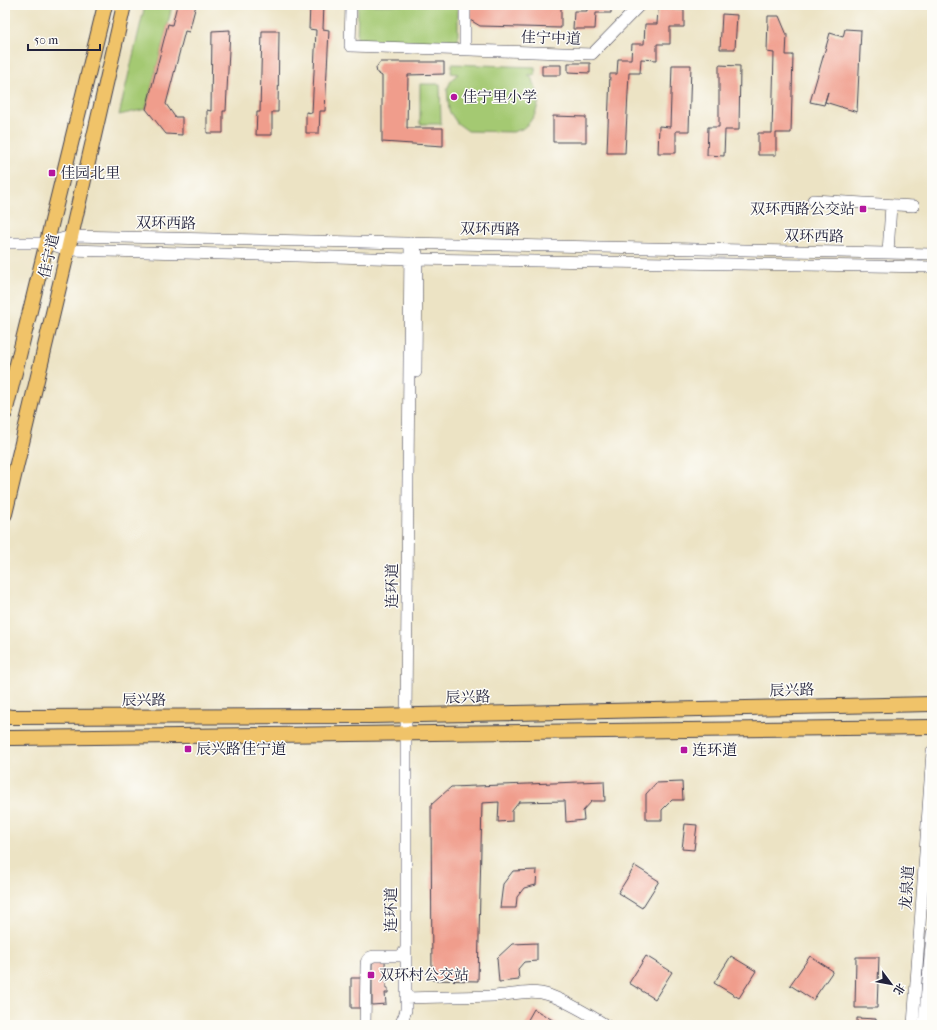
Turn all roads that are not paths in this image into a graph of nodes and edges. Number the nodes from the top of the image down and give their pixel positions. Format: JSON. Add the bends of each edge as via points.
{"nodes":[{"id":1,"x":105,"y":5,"type":"edge"},
{"id":2,"x":124,"y":5,"type":"edge"},
{"id":3,"x":351,"y":5,"type":"edge"},
{"id":4,"x":465,"y":5,"type":"edge"},
{"id":5,"x":640,"y":5,"type":"edge"},
{"id":6,"x":465,"y":50,"type":"junction"},
{"id":7,"x":813,"y":200,"type":"dead end"},
{"id":8,"x":891,"y":205,"type":"junction"},
{"id":9,"x":914,"y":206,"type":"dead end"},
{"id":10,"x":71,"y":236,"type":"junction"},
{"id":11,"x":47,"y":242,"type":"junction"},
{"id":12,"x":5,"y":243,"type":"edge"},
{"id":13,"x":414,"y":243,"type":"junction"},
{"id":14,"x":68,"y":250,"type":"junction"},
{"id":15,"x":888,"y":253,"type":"junction"},
{"id":16,"x":932,"y":254,"type":"edge"},
{"id":17,"x":413,"y":259,"type":"junction"},
{"id":18,"x":932,"y":268,"type":"edge"},
{"id":19,"x":5,"y":413,"type":"edge"},
{"id":20,"x":5,"y":514,"type":"edge"},
{"id":21,"x":932,"y":704,"type":"edge"},
{"id":22,"x":5,"y":711,"type":"edge"},
{"id":23,"x":409,"y":715,"type":"junction"},
{"id":24,"x":5,"y":716,"type":"edge"},
{"id":25,"x":21,"y":717,"type":"junction"},
{"id":26,"x":932,"y":727,"type":"edge"},
{"id":27,"x":409,"y":733,"type":"junction"},
{"id":28,"x":5,"y":738,"type":"edge"},
{"id":29,"x":932,"y":752,"type":"edge"},
{"id":30,"x":932,"y":933,"type":"edge"},
{"id":31,"x":406,"y":949,"type":"junction"},
{"id":32,"x":409,"y":998,"type":"junction"},
{"id":33,"x":365,"y":1025,"type":"edge"},
{"id":34,"x":400,"y":1025,"type":"edge"},
{"id":35,"x":407,"y":1025,"type":"edge"},
{"id":36,"x":606,"y":1025,"type":"edge"},
{"id":37,"x":913,"y":1025,"type":"edge"},
{"id":38,"x":924,"y":1025,"type":"edge"}],
"edges":[{"from":1,"to":11,"type":"main road","name":"佳宁道"},
{"from":2,"to":10,"type":"main road","name":"佳宁道"},
{"from":3,"to":6,"type":"street","name":"佳宁中道","via":[[350,46]]},
{"from":4,"to":6,"type":"street"},
{"from":5,"to":6,"type":"street","name":"佳宁中道","via":[[592,54]]},
{"from":7,"to":8,"type":"street"},
{"from":8,"to":9,"type":"street"},
{"from":8,"to":15,"type":"street"},
{"from":10,"to":11,"type":"street","name":"双环西路"},
{"from":10,"to":13,"type":"street","name":"双环西路"},
{"from":10,"to":14,"type":"main road","name":"佳宁道"},
{"from":11,"to":12,"type":"street"},
{"from":11,"to":14,"type":"street","name":"双环西路"},
{"from":11,"to":19,"type":"main road","name":"佳宁道"},
{"from":13,"to":15,"type":"street","name":"双环西路"},
{"from":13,"to":17,"type":"street","name":"连环道"},
{"from":14,"to":17,"type":"street","name":"双环西路"},
{"from":14,"to":20,"type":"main road","name":"佳宁道"},
{"from":15,"to":16,"type":"street","name":"双环西路"},
{"from":17,"to":18,"type":"street","name":"双环西路"},
{"from":17,"to":23,"type":"street","name":"连环道"},
{"from":21,"to":23,"type":"main road","name":"辰兴路"},
{"from":22,"to":25,"type":"main road"},
{"from":23,"to":25,"type":"main road","name":"辰兴路"},
{"from":23,"to":27,"type":"street","name":"连环道"},
{"from":24,"to":25,"type":"main road","name":"辰兴路"},
{"from":26,"to":27,"type":"main road"},
{"from":27,"to":28,"type":"main road"},
{"from":27,"to":31,"type":"street","name":"连环道"},
{"from":27,"to":32,"type":"street"},
{"from":29,"to":37,"type":"street","name":"龙泉道"},
{"from":30,"to":38,"type":"street"},
{"from":31,"to":32,"type":"street","name":"连环道"},
{"from":31,"to":33,"type":"street","via":[[400,956],[374,956],[367,961]]},
{"from":32,"to":34,"type":"street","name":"连环道"},
{"from":32,"to":35,"type":"street","via":[[411,1016]]},
{"from":32,"to":36,"type":"street","via":[[538,993],[560,1000]]}]}
